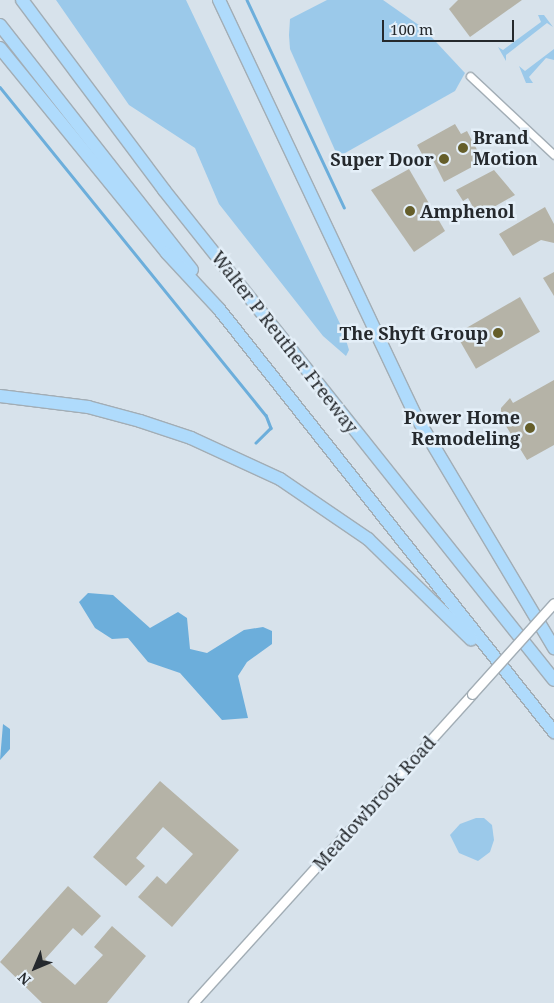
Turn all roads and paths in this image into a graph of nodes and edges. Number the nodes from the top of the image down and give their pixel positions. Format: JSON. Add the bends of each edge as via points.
{"nodes":[{"id":1,"x":22,"y":0,"type":"edge"},
{"id":2,"x":219,"y":0,"type":"edge"},
{"id":3,"x":0,"y":25,"type":"edge"},
{"id":4,"x":0,"y":48,"type":"edge"},
{"id":5,"x":470,"y":76,"type":"dead end"},
{"id":6,"x":554,"y":155,"type":"edge"},
{"id":7,"x":219,"y":309,"type":"junction"},
{"id":8,"x":0,"y":396,"type":"edge"},
{"id":9,"x":554,"y":603,"type":"edge"},
{"id":10,"x":554,"y":648,"type":"edge"},
{"id":11,"x":503,"y":668,"type":"junction"},
{"id":12,"x":554,"y":680,"type":"edge"},
{"id":13,"x":554,"y":732,"type":"edge"},
{"id":14,"x":194,"y":1003,"type":"edge"}],
"edges":[{"from":1,"to":12,"type":"highway","name":"Walter P Reuther Freeway","via":[[152,174]]},
{"from":2,"to":10,"type":"highway","via":[[414,413]]},
{"from":3,"to":7,"type":"highway","name":"Walter P Reuther Freeway","via":[[141,200]]},
{"from":4,"to":7,"type":"highway","via":[[167,253]]},
{"from":5,"to":6,"type":"street"},
{"from":7,"to":11,"type":"highway"},
{"from":8,"to":11,"type":"highway","via":[[88,407],[140,420],[191,438],[280,479],[368,539]]},
{"from":9,"to":14,"type":"street","name":"Meadowbrook Road","bridge":true},
{"from":11,"to":13,"type":"highway"}]}
